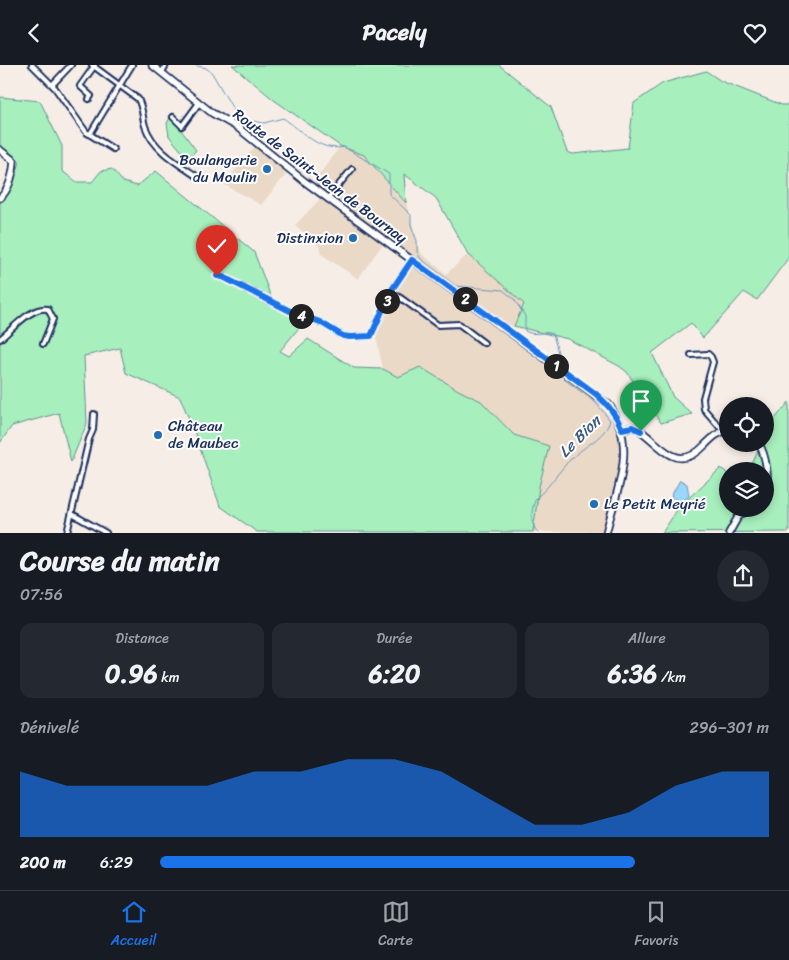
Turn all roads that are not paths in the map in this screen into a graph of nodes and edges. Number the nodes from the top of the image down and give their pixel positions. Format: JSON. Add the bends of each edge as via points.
{"nodes":[{"id":1,"x":32,"y":65,"type":"edge"},
{"id":2,"x":71,"y":65,"type":"edge"},
{"id":3,"x":94,"y":65,"type":"edge"},
{"id":4,"x":132,"y":65,"type":"edge"},
{"id":5,"x":152,"y":65,"type":"edge"},
{"id":6,"x":166,"y":65,"type":"edge"},
{"id":7,"x":162,"y":72,"type":"junction"},
{"id":8,"x":121,"y":84,"type":"junction"},
{"id":9,"x":52,"y":85,"type":"junction"},
{"id":10,"x":89,"y":99,"type":"dead end"},
{"id":11,"x":200,"y":103,"type":"junction"},
{"id":12,"x":173,"y":117,"type":"dead end"},
{"id":13,"x":90,"y":134,"type":"junction"},
{"id":14,"x":113,"y":149,"type":"dead end"},
{"id":15,"x":0,"y":150,"type":"edge"},
{"id":16,"x":352,"y":169,"type":"dead end"},
{"id":17,"x":195,"y":175,"type":"dead end"},
{"id":18,"x":0,"y":198,"type":"edge"},
{"id":19,"x":328,"y":198,"type":"junction"},
{"id":20,"x":412,"y":260,"type":"junction"},
{"id":21,"x":217,"y":276,"type":"dead end"},
{"id":22,"x":391,"y":291,"type":"junction"},
{"id":23,"x":0,"y":339,"type":"edge"},
{"id":24,"x":484,"y":343,"type":"dead end"},
{"id":25,"x":43,"y":344,"type":"dead end"},
{"id":26,"x":691,"y":355,"type":"dead end"},
{"id":27,"x":94,"y":414,"type":"dead end"},
{"id":28,"x":719,"y":425,"type":"edge"},
{"id":29,"x":622,"y":429,"type":"junction"},
{"id":30,"x":719,"y":434,"type":"edge"},
{"id":31,"x":72,"y":514,"type":"junction"},
{"id":32,"x":738,"y":517,"type":"edge"},
{"id":33,"x":67,"y":533,"type":"edge"},
{"id":34,"x":106,"y":533,"type":"edge"},
{"id":35,"x":606,"y":533,"type":"edge"},
{"id":36,"x":729,"y":533,"type":"edge"}],
"edges":[{"from":1,"to":9,"type":"street"},
{"from":2,"to":9,"type":"street"},
{"from":3,"to":8,"type":"street"},
{"from":3,"to":10,"type":"street","via":[[80,86],[91,96]]},
{"from":4,"to":8,"type":"street"},
{"from":5,"to":7,"type":"main road","name":"Route de Saint-Jean de Bournay"},
{"from":6,"to":7,"type":"street"},
{"from":7,"to":11,"type":"main road","name":"Route de Saint-Jean de Bournay"},
{"from":8,"to":13,"type":"street"},
{"from":8,"to":17,"type":"street","via":[[138,99],[144,124],[156,145]]},
{"from":9,"to":13,"type":"street"},
{"from":11,"to":12,"type":"street","via":[[182,126]]},
{"from":11,"to":19,"type":"main road","name":"Route de Saint-Jean de Bournay","via":[[237,127]]},
{"from":13,"to":14,"type":"street"},
{"from":15,"to":18,"type":"main road","via":[[14,161],[6,192]]},
{"from":16,"to":19,"type":"street"},
{"from":19,"to":20,"type":"main road","name":"Route de Saint-Jean de Bournay"},
{"from":20,"to":22,"type":"street"},
{"from":20,"to":29,"type":"main road","name":"Route de Saint-Jean de Bournay","via":[[596,394],[609,405]]},
{"from":21,"to":22,"type":"street","via":[[350,337],[371,336]]},
{"from":22,"to":24,"type":"street","via":[[438,325],[459,324]]},
{"from":23,"to":25,"type":"street","via":[[42,308],[48,309],[53,319]]},
{"from":26,"to":28,"type":"street","via":[[708,354],[712,357],[703,398],[704,409]]},
{"from":27,"to":31,"type":"street","via":[[93,431]]},
{"from":29,"to":30,"type":"main road","via":[[638,429],[670,455],[683,459],[694,455]]},
{"from":29,"to":35,"type":"main road","via":[[624,462]]},
{"from":31,"to":33,"type":"street"},
{"from":31,"to":34,"type":"street"},
{"from":32,"to":36,"type":"main road"}]}
